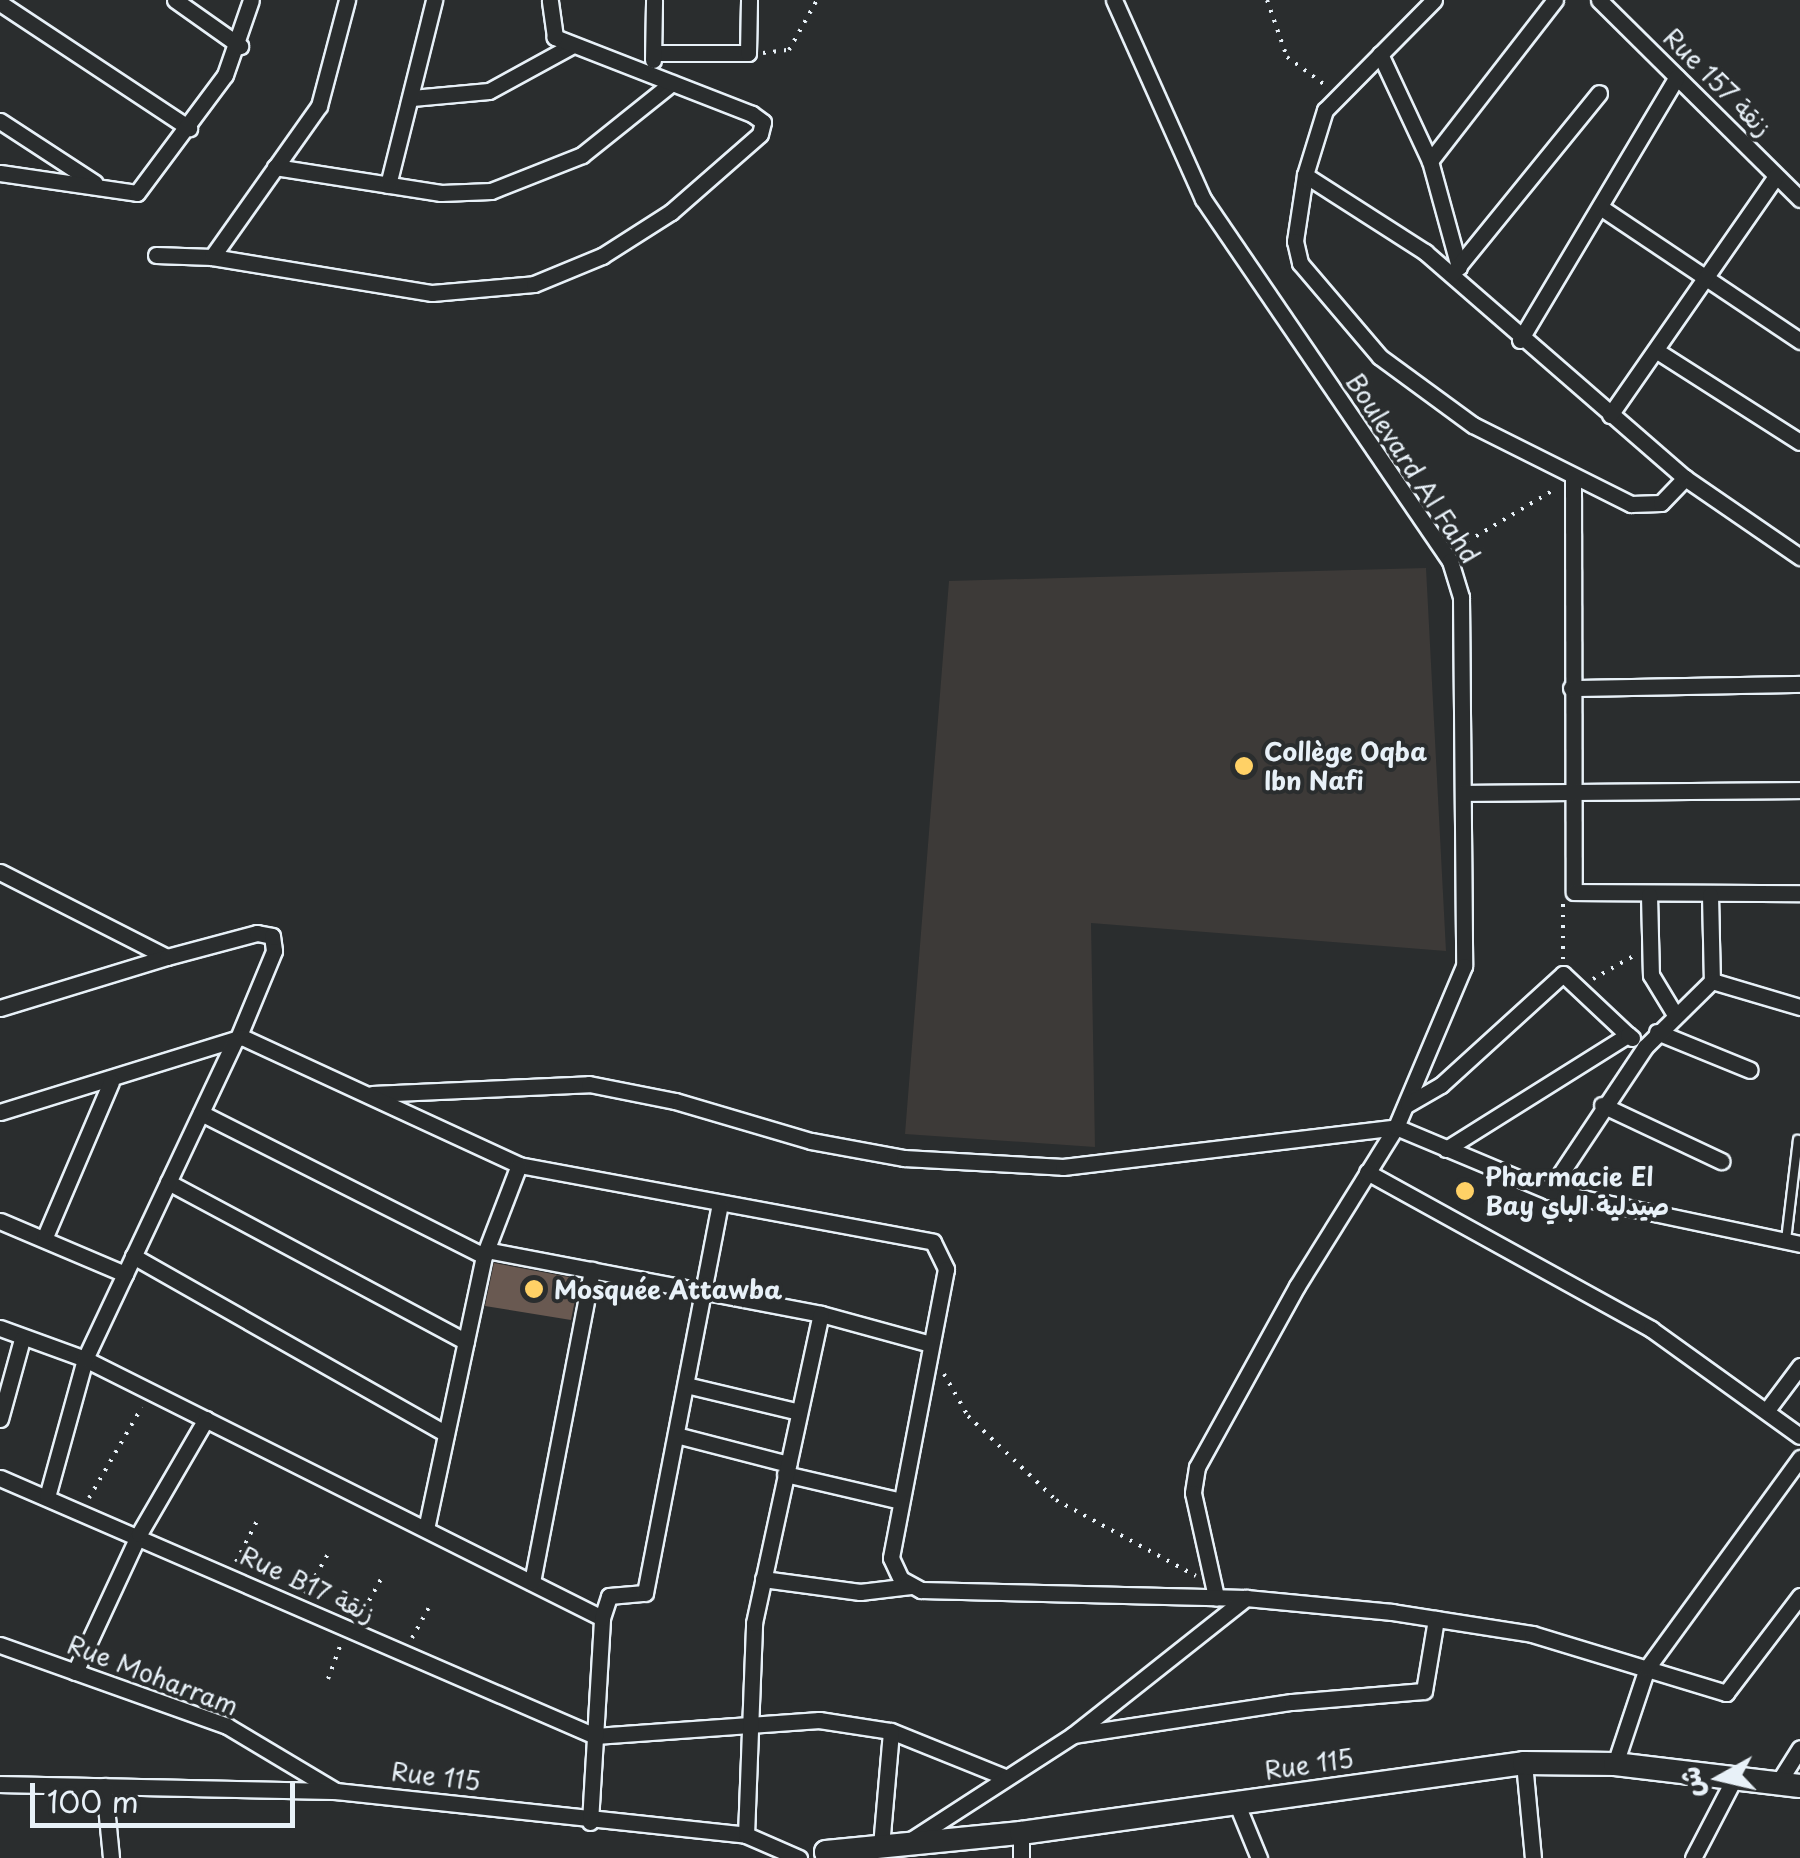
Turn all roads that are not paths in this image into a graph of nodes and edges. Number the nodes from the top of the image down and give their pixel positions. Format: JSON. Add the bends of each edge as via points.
{"nodes":[{"id":1,"x":175,"y":0,"type":"edge"},
{"id":2,"x":252,"y":0,"type":"edge"},
{"id":3,"x":347,"y":0,"type":"edge"},
{"id":4,"x":433,"y":0,"type":"edge"},
{"id":5,"x":550,"y":0,"type":"edge"},
{"id":6,"x":654,"y":0,"type":"edge"},
{"id":7,"x":749,"y":0,"type":"edge"},
{"id":8,"x":1114,"y":0,"type":"edge"},
{"id":9,"x":1434,"y":0,"type":"edge"},
{"id":10,"x":1555,"y":0,"type":"edge"},
{"id":11,"x":1600,"y":0,"type":"edge"},
{"id":12,"x":0,"y":3,"type":"edge"},
{"id":13,"x":240,"y":46,"type":"junction"},
{"id":14,"x":573,"y":46,"type":"junction"},
{"id":15,"x":654,"y":53,"type":"junction"},
{"id":16,"x":1380,"y":54,"type":"junction"},
{"id":17,"x":651,"y":74,"type":"junction"},
{"id":18,"x":1677,"y":77,"type":"junction"},
{"id":19,"x":672,"y":83,"type":"junction"},
{"id":20,"x":1599,"y":93,"type":"dead end"},
{"id":21,"x":412,"y":98,"type":"junction"},
{"id":22,"x":0,"y":122,"type":"edge"},
{"id":23,"x":189,"y":128,"type":"junction"},
{"id":24,"x":1430,"y":161,"type":"junction"},
{"id":25,"x":275,"y":167,"type":"junction"},
{"id":26,"x":0,"y":173,"type":"edge"},
{"id":27,"x":1305,"y":175,"type":"junction"},
{"id":28,"x":1776,"y":176,"type":"junction"},
{"id":29,"x":388,"y":185,"type":"junction"},
{"id":30,"x":103,"y":188,"type":"junction"},
{"id":31,"x":1800,"y":199,"type":"edge"},
{"id":32,"x":1600,"y":207,"type":"junction"},
{"id":33,"x":156,"y":256,"type":"dead end"},
{"id":34,"x":212,"y":257,"type":"junction"},
{"id":35,"x":1455,"y":270,"type":"junction"},
{"id":36,"x":1705,"y":275,"type":"junction"},
{"id":37,"x":1520,"y":340,"type":"junction"},
{"id":38,"x":1800,"y":342,"type":"edge"},
{"id":39,"x":1657,"y":351,"type":"junction"},
{"id":40,"x":1610,"y":415,"type":"junction"},
{"id":41,"x":1800,"y":442,"type":"edge"},
{"id":42,"x":1573,"y":478,"type":"junction"},
{"id":43,"x":1685,"y":478,"type":"junction"},
{"id":44,"x":1800,"y":557,"type":"edge"},
{"id":45,"x":1800,"y":684,"type":"edge"},
{"id":46,"x":1571,"y":688,"type":"junction"},
{"id":47,"x":1570,"y":789,"type":"junction"},
{"id":48,"x":1800,"y":790,"type":"edge"},
{"id":49,"x":1463,"y":793,"type":"junction"},
{"id":50,"x":0,"y":872,"type":"edge"},
{"id":51,"x":1800,"y":893,"type":"edge"},
{"id":52,"x":1710,"y":894,"type":"junction"},
{"id":53,"x":1648,"y":895,"type":"junction"},
{"id":54,"x":166,"y":957,"type":"junction"},
{"id":55,"x":1712,"y":981,"type":"junction"},
{"id":56,"x":0,"y":1008,"type":"edge"},
{"id":57,"x":1800,"y":1008,"type":"edge"},
{"id":58,"x":1674,"y":1013,"type":"junction"},
{"id":59,"x":1657,"y":1032,"type":"junction"},
{"id":60,"x":1628,"y":1035,"type":"junction"},
{"id":61,"x":236,"y":1040,"type":"junction"},
{"id":62,"x":1645,"y":1047,"type":"junction"},
{"id":63,"x":1750,"y":1070,"type":"dead end"},
{"id":64,"x":110,"y":1082,"type":"junction"},
{"id":65,"x":367,"y":1094,"type":"junction"},
{"id":66,"x":1408,"y":1104,"type":"junction"},
{"id":67,"x":1602,"y":1105,"type":"junction"},
{"id":68,"x":0,"y":1112,"type":"edge"},
{"id":69,"x":200,"y":1113,"type":"junction"},
{"id":70,"x":1396,"y":1127,"type":"junction"},
{"id":71,"x":1798,"y":1140,"type":"edge"},
{"id":72,"x":1446,"y":1150,"type":"junction"},
{"id":73,"x":1721,"y":1162,"type":"dead end"},
{"id":74,"x":519,"y":1165,"type":"junction"},
{"id":75,"x":1368,"y":1172,"type":"junction"},
{"id":76,"x":168,"y":1182,"type":"junction"},
{"id":77,"x":1548,"y":1192,"type":"junction"},
{"id":78,"x":720,"y":1204,"type":"junction"},
{"id":79,"x":0,"y":1222,"type":"edge"},
{"id":80,"x":44,"y":1239,"type":"junction"},
{"id":81,"x":1793,"y":1243,"type":"edge"},
{"id":82,"x":485,"y":1253,"type":"junction"},
{"id":83,"x":134,"y":1256,"type":"junction"},
{"id":84,"x":592,"y":1270,"type":"junction"},
{"id":85,"x":125,"y":1274,"type":"junction"},
{"id":86,"x":703,"y":1290,"type":"junction"},
{"id":87,"x":821,"y":1314,"type":"junction"},
{"id":88,"x":0,"y":1328,"type":"edge"},
{"id":89,"x":22,"y":1339,"type":"junction"},
{"id":90,"x":466,"y":1342,"type":"junction"},
{"id":91,"x":927,"y":1343,"type":"junction"},
{"id":92,"x":85,"y":1360,"type":"junction"},
{"id":93,"x":1800,"y":1366,"type":"edge"},
{"id":94,"x":686,"y":1385,"type":"junction"},
{"id":95,"x":1767,"y":1410,"type":"junction"},
{"id":96,"x":799,"y":1412,"type":"junction"},
{"id":97,"x":0,"y":1419,"type":"edge"},
{"id":98,"x":206,"y":1419,"type":"junction"},
{"id":99,"x":446,"y":1434,"type":"junction"},
{"id":100,"x":676,"y":1435,"type":"junction"},
{"id":101,"x":1800,"y":1436,"type":"edge"},
{"id":102,"x":1800,"y":1458,"type":"edge"},
{"id":103,"x":786,"y":1469,"type":"junction"},
{"id":104,"x":0,"y":1478,"type":"edge"},
{"id":105,"x":47,"y":1497,"type":"junction"},
{"id":106,"x":901,"y":1501,"type":"junction"},
{"id":107,"x":426,"y":1529,"type":"junction"},
{"id":108,"x":139,"y":1534,"type":"junction"},
{"id":109,"x":764,"y":1578,"type":"junction"},
{"id":110,"x":532,"y":1582,"type":"junction"},
{"id":111,"x":911,"y":1586,"type":"junction"},
{"id":112,"x":1214,"y":1589,"type":"junction"},
{"id":113,"x":1800,"y":1596,"type":"edge"},
{"id":114,"x":1246,"y":1598,"type":"junction"},
{"id":115,"x":602,"y":1618,"type":"junction"},
{"id":116,"x":1436,"y":1618,"type":"junction"},
{"id":117,"x":0,"y":1645,"type":"edge"},
{"id":118,"x":1648,"y":1668,"type":"junction"},
{"id":119,"x":75,"y":1672,"type":"junction"},
{"id":120,"x":750,"y":1723,"type":"junction"},
{"id":121,"x":891,"y":1732,"type":"junction"},
{"id":122,"x":595,"y":1736,"type":"junction"},
{"id":123,"x":1073,"y":1736,"type":"junction"},
{"id":124,"x":1800,"y":1748,"type":"edge"},
{"id":125,"x":1524,"y":1763,"type":"junction"},
{"id":126,"x":1615,"y":1764,"type":"junction"},
{"id":127,"x":1735,"y":1777,"type":"junction"},
{"id":128,"x":1005,"y":1778,"type":"junction"},
{"id":129,"x":0,"y":1784,"type":"edge"},
{"id":130,"x":1789,"y":1784,"type":"edge"},
{"id":131,"x":104,"y":1786,"type":"junction"},
{"id":132,"x":336,"y":1791,"type":"junction"},
{"id":133,"x":1236,"y":1802,"type":"junction"},
{"id":134,"x":590,"y":1822,"type":"junction"},
{"id":135,"x":1021,"y":1833,"type":"junction"},
{"id":136,"x":746,"y":1835,"type":"junction"},
{"id":137,"x":901,"y":1848,"type":"edge"},
{"id":138,"x":814,"y":1856,"type":"edge"},
{"id":139,"x":111,"y":1858,"type":"edge"},
{"id":140,"x":1020,"y":1858,"type":"edge"},
{"id":141,"x":1259,"y":1858,"type":"edge"},
{"id":142,"x":1533,"y":1858,"type":"edge"},
{"id":143,"x":1693,"y":1858,"type":"edge"}],
"edges":[{"from":1,"to":13,"type":"street"},
{"from":2,"to":13,"type":"street"},
{"from":3,"to":25,"type":"street","via":[[319,106]]},
{"from":4,"to":21,"type":"street"},
{"from":5,"to":14,"type":"street","via":[[551,32]]},
{"from":6,"to":15,"type":"street"},
{"from":7,"to":15,"type":"street","via":[[748,53]]},
{"from":8,"to":49,"type":"street","name":"Boulevard Al Fahd","via":[[1217,222],[1445,555],[1462,597]]},
{"from":9,"to":16,"type":"street"},
{"from":10,"to":24,"type":"street"},
{"from":11,"to":18,"type":"street","name":"Rue 157 زنقة"},
{"from":12,"to":23,"type":"street"},
{"from":13,"to":23,"type":"street"},
{"from":14,"to":17,"type":"street"},
{"from":14,"to":21,"type":"street","via":[[489,91]]},
{"from":15,"to":17,"type":"street"},
{"from":16,"to":24,"type":"street"},
{"from":16,"to":27,"type":"street","via":[[1336,94],[1316,129]]},
{"from":17,"to":19,"type":"street"},
{"from":18,"to":28,"type":"street","name":"Rue 157 زنقة"},
{"from":18,"to":32,"type":"street"},
{"from":19,"to":29,"type":"street","via":[[608,138],[518,184],[465,194]]},
{"from":19,"to":34,"type":"street","via":[[752,114],[762,130],[671,212],[568,272],[494,291],[432,294]]},
{"from":20,"to":35,"type":"street"},
{"from":21,"to":29,"type":"street"},
{"from":22,"to":30,"type":"street"},
{"from":23,"to":30,"type":"street","via":[[137,192]]},
{"from":24,"to":35,"type":"street"},
{"from":25,"to":29,"type":"street"},
{"from":25,"to":34,"type":"street"},
{"from":26,"to":30,"type":"street"},
{"from":27,"to":35,"type":"street"},
{"from":27,"to":42,"type":"street","via":[[1296,251],[1347,324],[1420,390]]},
{"from":28,"to":31,"type":"street","name":"Rue 157 زنقة"},
{"from":28,"to":36,"type":"street"},
{"from":32,"to":36,"type":"street"},
{"from":32,"to":37,"type":"street"},
{"from":33,"to":34,"type":"street"},
{"from":35,"to":37,"type":"street"},
{"from":36,"to":38,"type":"street"},
{"from":36,"to":39,"type":"street"},
{"from":37,"to":40,"type":"street"},
{"from":39,"to":40,"type":"street"},
{"from":39,"to":41,"type":"street"},
{"from":40,"to":43,"type":"street"},
{"from":42,"to":43,"type":"street","via":[[1616,500],[1649,506],[1668,498]]},
{"from":42,"to":46,"type":"street"},
{"from":43,"to":44,"type":"street"},
{"from":45,"to":46,"type":"street"},
{"from":46,"to":47,"type":"street"},
{"from":47,"to":48,"type":"street"},
{"from":47,"to":49,"type":"street"},
{"from":47,"to":53,"type":"street","via":[[1573,890]]},
{"from":49,"to":66,"type":"street","name":"Boulevard Al Fahd","via":[[1464,966]]},
{"from":50,"to":54,"type":"street"},
{"from":51,"to":52,"type":"street"},
{"from":52,"to":53,"type":"street"},
{"from":52,"to":55,"type":"street"},
{"from":53,"to":58,"type":"street","via":[[1653,985]]},
{"from":54,"to":56,"type":"street","via":[[38,1002]]},
{"from":54,"to":61,"type":"street","via":[[257,933],[272,936],[274,951]]},
{"from":55,"to":57,"type":"street"},
{"from":55,"to":58,"type":"street"},
{"from":58,"to":59,"type":"street"},
{"from":59,"to":62,"type":"street"},
{"from":59,"to":63,"type":"street"},
{"from":60,"to":62,"type":"street"},
{"from":60,"to":66,"type":"street","via":[[1562,974],[1441,1085]]},
{"from":60,"to":72,"type":"street"},
{"from":61,"to":64,"type":"street"},
{"from":61,"to":65,"type":"street"},
{"from":61,"to":69,"type":"street"},
{"from":62,"to":67,"type":"street"},
{"from":64,"to":68,"type":"street"},
{"from":64,"to":80,"type":"street"},
{"from":65,"to":70,"type":"street","via":[[588,1084],[675,1101],[810,1142],[904,1158],[1063,1167]]},
{"from":65,"to":74,"type":"street"},
{"from":66,"to":70,"type":"street","name":"Boulevard Al Fahd"},
{"from":67,"to":73,"type":"street"},
{"from":67,"to":77,"type":"street"},
{"from":69,"to":76,"type":"street"},
{"from":69,"to":82,"type":"street"},
{"from":70,"to":72,"type":"street"},
{"from":70,"to":75,"type":"street","name":"Boulevard Al Fahd"},
{"from":71,"to":81,"type":"lane"},
{"from":72,"to":77,"type":"street"},
{"from":74,"to":78,"type":"street"},
{"from":74,"to":82,"type":"street"},
{"from":75,"to":95,"type":"street","via":[[1651,1329]]},
{"from":75,"to":112,"type":"street","name":"Boulevard Al Fahd","via":[[1198,1468],[1193,1493]]},
{"from":76,"to":83,"type":"street"},
{"from":76,"to":90,"type":"street"},
{"from":77,"to":81,"type":"street"},
{"from":78,"to":86,"type":"street"},
{"from":78,"to":91,"type":"street","via":[[933,1242],[946,1268]]},
{"from":79,"to":80,"type":"street"},
{"from":80,"to":85,"type":"street"},
{"from":82,"to":84,"type":"street"},
{"from":82,"to":90,"type":"street"},
{"from":83,"to":85,"type":"street"},
{"from":83,"to":99,"type":"street"},
{"from":84,"to":86,"type":"street"},
{"from":84,"to":110,"type":"street"},
{"from":85,"to":92,"type":"street"},
{"from":86,"to":87,"type":"street"},
{"from":86,"to":94,"type":"street"},
{"from":87,"to":91,"type":"street"},
{"from":87,"to":96,"type":"street"},
{"from":88,"to":89,"type":"street"},
{"from":89,"to":92,"type":"street"},
{"from":89,"to":97,"type":"street"},
{"from":90,"to":99,"type":"street"},
{"from":91,"to":106,"type":"street"},
{"from":92,"to":98,"type":"street"},
{"from":92,"to":105,"type":"street"},
{"from":93,"to":95,"type":"street"},
{"from":94,"to":96,"type":"street"},
{"from":94,"to":100,"type":"street"},
{"from":95,"to":101,"type":"street"},
{"from":96,"to":103,"type":"street"},
{"from":98,"to":107,"type":"street"},
{"from":98,"to":108,"type":"street"},
{"from":99,"to":107,"type":"street"},
{"from":100,"to":103,"type":"street"},
{"from":100,"to":115,"type":"street","via":[[645,1592],[609,1596]]},
{"from":102,"to":118,"type":"street"},
{"from":103,"to":106,"type":"street"},
{"from":103,"to":109,"type":"street"},
{"from":104,"to":105,"type":"street","name":"Rue B17 زنقة"},
{"from":105,"to":108,"type":"street","name":"Rue B17 زنقة"},
{"from":106,"to":111,"type":"street","via":[[891,1558]]},
{"from":107,"to":110,"type":"street"},
{"from":108,"to":119,"type":"street"},
{"from":108,"to":122,"type":"street","name":"Rue B17 زنقة"},
{"from":109,"to":111,"type":"street","via":[[860,1592]]},
{"from":109,"to":120,"type":"street","via":[[754,1624]]},
{"from":110,"to":115,"type":"street"},
{"from":111,"to":112,"type":"street"},
{"from":112,"to":114,"type":"street"},
{"from":113,"to":118,"type":"street","via":[[1726,1692]]},
{"from":114,"to":116,"type":"street"},
{"from":114,"to":123,"type":"street"},
{"from":115,"to":122,"type":"street"},
{"from":116,"to":118,"type":"street","via":[[1532,1634]]},
{"from":116,"to":123,"type":"street","via":[[1424,1691],[1292,1702]]},
{"from":117,"to":119,"type":"street","name":"Rue Moharram"},
{"from":118,"to":126,"type":"street"},
{"from":119,"to":132,"type":"street","name":"Rue Moharram","via":[[228,1726]]},
{"from":120,"to":121,"type":"street","via":[[820,1720]]},
{"from":120,"to":122,"type":"street"},
{"from":120,"to":136,"type":"street"},
{"from":121,"to":128,"type":"street"},
{"from":121,"to":137,"type":"street"},
{"from":122,"to":134,"type":"street"},
{"from":123,"to":128,"type":"street"},
{"from":124,"to":130,"type":"street"},
{"from":125,"to":126,"type":"street","name":"Rue 115"},
{"from":125,"to":133,"type":"street","name":"Rue 115"},
{"from":125,"to":142,"type":"street"},
{"from":126,"to":127,"type":"street","name":"Rue 115"},
{"from":127,"to":130,"type":"street","name":"Rue 115"},
{"from":127,"to":143,"type":"street"},
{"from":128,"to":137,"type":"street"},
{"from":129,"to":131,"type":"street","name":"Rue 115"},
{"from":131,"to":132,"type":"street","name":"Rue 115"},
{"from":131,"to":139,"type":"street"},
{"from":132,"to":134,"type":"street","name":"Rue 115"},
{"from":133,"to":135,"type":"street","name":"Rue 115"},
{"from":133,"to":141,"type":"street"},
{"from":134,"to":136,"type":"street","name":"Rue 115"},
{"from":135,"to":137,"type":"street","name":"Rue 115"},
{"from":135,"to":140,"type":"street"},
{"from":136,"to":138,"type":"street","name":"Rue 115"},
{"from":137,"to":138,"type":"street","name":"Rue 115"}]}
